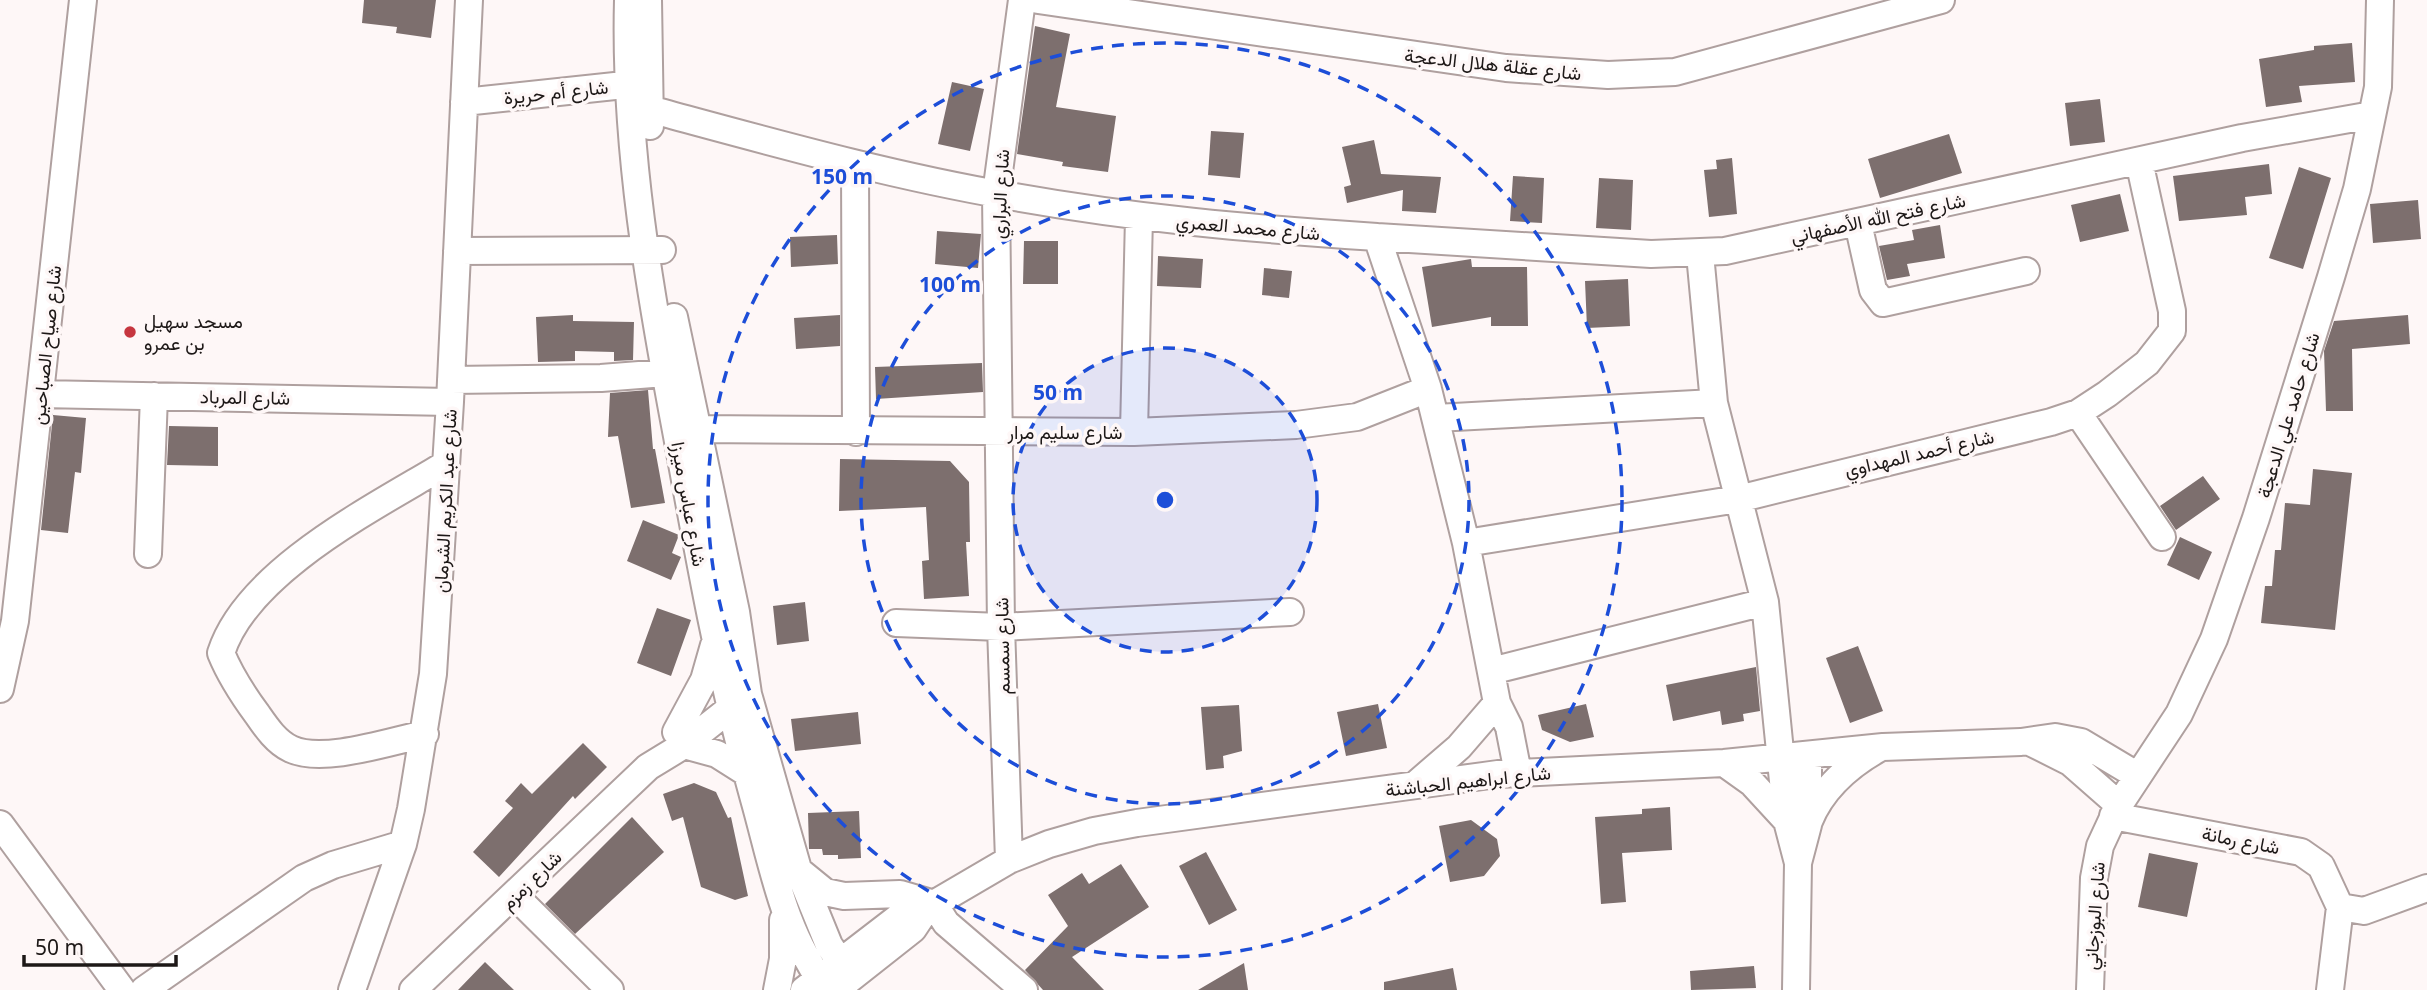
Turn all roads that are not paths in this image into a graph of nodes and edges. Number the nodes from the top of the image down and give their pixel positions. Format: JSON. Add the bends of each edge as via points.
{"nodes":[{"id":1,"x":83,"y":0,"type":"edge"},
{"id":2,"x":470,"y":0,"type":"edge"},
{"id":3,"x":628,"y":0,"type":"edge"},
{"id":4,"x":648,"y":0,"type":"edge"},
{"id":5,"x":1021,"y":0,"type":"edge"},
{"id":6,"x":1038,"y":0,"type":"edge"},
{"id":7,"x":1941,"y":0,"type":"edge"},
{"id":8,"x":2380,"y":0,"type":"edge"},
{"id":9,"x":638,"y":84,"type":"junction"},
{"id":10,"x":464,"y":102,"type":"junction"},
{"id":11,"x":649,"y":109,"type":"junction"},
{"id":12,"x":2371,"y":115,"type":"junction"},
{"id":13,"x":2139,"y":161,"type":"junction"},
{"id":14,"x":855,"y":164,"type":"junction"},
{"id":15,"x":996,"y":194,"type":"junction"},
{"id":16,"x":1139,"y":217,"type":"junction"},
{"id":17,"x":1858,"y":223,"type":"junction"},
{"id":18,"x":1377,"y":237,"type":"junction"},
{"id":19,"x":457,"y":251,"type":"junction"},
{"id":20,"x":654,"y":251,"type":"junction"},
{"id":21,"x":1700,"y":254,"type":"junction"},
{"id":22,"x":2026,"y":271,"type":"dead end"},
{"id":23,"x":665,"y":373,"type":"junction"},
{"id":24,"x":1429,"y":389,"type":"junction"},
{"id":25,"x":451,"y":391,"type":"junction"},
{"id":26,"x":40,"y":394,"type":"junction"},
{"id":27,"x":154,"y":396,"type":"junction"},
{"id":28,"x":1713,"y":403,"type":"junction"},
{"id":29,"x":2078,"y":413,"type":"junction"},
{"id":30,"x":1436,"y":418,"type":"junction"},
{"id":31,"x":696,"y":429,"type":"junction"},
{"id":32,"x":856,"y":432,"type":"junction"},
{"id":33,"x":1000,"y":432,"type":"junction"},
{"id":34,"x":1135,"y":432,"type":"junction"},
{"id":35,"x":446,"y":464,"type":"junction"},
{"id":36,"x":1738,"y":499,"type":"junction"},
{"id":37,"x":2162,"y":537,"type":"dead end"},
{"id":38,"x":1466,"y":543,"type":"junction"},
{"id":39,"x":148,"y":554,"type":"dead end"},
{"id":40,"x":1765,"y":602,"type":"junction"},
{"id":41,"x":1290,"y":612,"type":"dead end"},
{"id":42,"x":896,"y":623,"type":"dead end"},
{"id":43,"x":1001,"y":627,"type":"junction"},
{"id":44,"x":715,"y":643,"type":"junction"},
{"id":45,"x":1491,"y":671,"type":"junction"},
{"id":46,"x":0,"y":689,"type":"edge"},
{"id":47,"x":738,"y":698,"type":"junction"},
{"id":48,"x":1497,"y":702,"type":"junction"},
{"id":49,"x":425,"y":734,"type":"junction"},
{"id":50,"x":680,"y":738,"type":"junction"},
{"id":51,"x":2029,"y":741,"type":"junction"},
{"id":52,"x":1882,"y":747,"type":"junction"},
{"id":53,"x":1795,"y":756,"type":"junction"},
{"id":54,"x":1724,"y":763,"type":"junction"},
{"id":55,"x":747,"y":773,"type":"junction"},
{"id":56,"x":1508,"y":773,"type":"junction"},
{"id":57,"x":2138,"y":776,"type":"junction"},
{"id":58,"x":1415,"y":785,"type":"junction"},
{"id":59,"x":2116,"y":811,"type":"junction"},
{"id":60,"x":1797,"y":823,"type":"junction"},
{"id":61,"x":0,"y":824,"type":"edge"},
{"id":62,"x":402,"y":844,"type":"junction"},
{"id":63,"x":1009,"y":860,"type":"junction"},
{"id":64,"x":798,"y":869,"type":"junction"},
{"id":65,"x":2427,"y":888,"type":"edge"},
{"id":66,"x":515,"y":896,"type":"junction"},
{"id":67,"x":781,"y":904,"type":"junction"},
{"id":68,"x":930,"y":906,"type":"junction"},
{"id":69,"x":2340,"y":907,"type":"junction"},
{"id":70,"x":829,"y":981,"type":"edge"},
{"id":71,"x":122,"y":990,"type":"edge"},
{"id":72,"x":145,"y":990,"type":"edge"},
{"id":73,"x":352,"y":990,"type":"edge"},
{"id":74,"x":413,"y":990,"type":"edge"},
{"id":75,"x":610,"y":990,"type":"edge"},
{"id":76,"x":777,"y":990,"type":"edge"},
{"id":77,"x":1024,"y":990,"type":"edge"},
{"id":78,"x":1796,"y":990,"type":"edge"},
{"id":79,"x":2090,"y":990,"type":"edge"},
{"id":80,"x":2330,"y":990,"type":"edge"}],
"edges":[{"from":1,"to":26,"type":"street","name":"شارع صياح الصباحين"},
{"from":2,"to":10,"type":"street","name":"شارع عبد الكريم الشرمان"},
{"from":3,"to":9,"type":"street","name":"شارع عباس ميرزا"},
{"from":4,"to":9,"type":"street","name":"شارع عباس ميرزا"},
{"from":5,"to":15,"type":"street","name":"شارع البراري"},
{"from":6,"to":7,"type":"street","name":"شارع عقلة هلال الدعجة","via":[[1506,68],[1620,75],[1675,72]]},
{"from":8,"to":12,"type":"street","name":"شارع حامد علي الدعجة","via":[[2378,87]]},
{"from":9,"to":10,"type":"street","name":"شارع أم حريرة"},
{"from":9,"to":11,"type":"street","name":"شارع عباس ميرزا"},
{"from":9,"to":20,"type":"street","name":"شارع عباس ميرزا"},
{"from":10,"to":19,"type":"street","name":"شارع عبد الكريم الشرمان"},
{"from":11,"to":14,"type":"street","name":"شارع محمد العمري"},
{"from":11,"to":20,"type":"street","name":"شارع عباس ميرزا"},
{"from":12,"to":13,"type":"street","name":"شارع فتح الله الأصفهاني"},
{"from":12,"to":57,"type":"street","name":"شارع حامد علي الدعجة","via":[[2357,189],[2331,277],[2214,639],[2179,714]]},
{"from":13,"to":17,"type":"street","name":"شارع فتح الله الأصفهاني"},
{"from":13,"to":29,"type":"street","name":"شارع أحمد المهداوي","via":[[2172,311],[2172,331],[2147,363]]},
{"from":14,"to":15,"type":"street","name":"شارع محمد العمري"},
{"from":14,"to":32,"type":"street"},
{"from":15,"to":16,"type":"street","name":"شارع محمد العمري"},
{"from":15,"to":33,"type":"street","name":"شارع البراري"},
{"from":16,"to":18,"type":"street","name":"شارع محمد العمري"},
{"from":16,"to":34,"type":"street"},
{"from":17,"to":21,"type":"street","name":"شارع فتح الله الأصفهاني"},
{"from":17,"to":22,"type":"street","via":[[1873,290],[1883,303]]},
{"from":18,"to":21,"type":"street","name":"شارع فتح الله الأصفهاني"},
{"from":18,"to":24,"type":"street"},
{"from":19,"to":20,"type":"street"},
{"from":19,"to":25,"type":"street","name":"شارع عبد الكريم الشرمان"},
{"from":20,"to":23,"type":"street","name":"شارع عباس ميرزا"},
{"from":20,"to":31,"type":"street","name":"شارع عباس ميرزا"},
{"from":21,"to":28,"type":"street"},
{"from":23,"to":25,"type":"street","name":"شارع المرباد"},
{"from":23,"to":44,"type":"street","name":"شارع عباس ميرزا"},
{"from":24,"to":30,"type":"street"},
{"from":24,"to":34,"type":"street","name":"شارع سليم مرار","via":[[1336,422]]},
{"from":25,"to":27,"type":"street","name":"شارع المرباد"},
{"from":25,"to":35,"type":"street","name":"شارع عبد الكريم الشرمان"},
{"from":26,"to":27,"type":"street","name":"شارع المرباد"},
{"from":26,"to":46,"type":"street","name":"شارع صياح الصباحين","via":[[15,621]]},
{"from":27,"to":39,"type":"street"},
{"from":28,"to":30,"type":"street"},
{"from":28,"to":36,"type":"street"},
{"from":29,"to":36,"type":"street","name":"شارع أحمد المهداوي"},
{"from":29,"to":37,"type":"street"},
{"from":30,"to":38,"type":"street"},
{"from":31,"to":32,"type":"street","name":"شارع سليم مرار"},
{"from":31,"to":47,"type":"street","name":"شارع عباس ميرزا","via":[[736,612]]},
{"from":32,"to":33,"type":"street","name":"شارع سليم مرار"},
{"from":33,"to":34,"type":"street","name":"شارع سليم مرار"},
{"from":33,"to":43,"type":"street","name":"شارع سمسم"},
{"from":35,"to":49,"type":"street","name":"شارع عبد الكريم الشرمان","via":[[438,627]]},
{"from":35,"to":49,"type":"street","via":[[295,561],[246,605],[221,653],[247,700],[289,748],[325,753]]},
{"from":36,"to":38,"type":"street","name":"شارع أحمد المهداوي"},
{"from":36,"to":40,"type":"street"},
{"from":38,"to":45,"type":"street"},
{"from":40,"to":45,"type":"street"},
{"from":40,"to":53,"type":"street"},
{"from":41,"to":43,"type":"street"},
{"from":42,"to":43,"type":"street"},
{"from":43,"to":63,"type":"street","name":"شارع سمسم"},
{"from":44,"to":47,"type":"street","name":"شارع عباس ميرزا"},
{"from":44,"to":50,"type":"street"},
{"from":45,"to":48,"type":"street"},
{"from":47,"to":50,"type":"street","name":"شارع زمزم"},
{"from":47,"to":55,"type":"street","name":"شارع عباس ميرزا"},
{"from":47,"to":64,"type":"street","name":"شارع عباس ميرزا"},
{"from":48,"to":56,"type":"street","via":[[1493,725]]},
{"from":48,"to":58,"type":"street","via":[[1459,747]]},
{"from":49,"to":62,"type":"street","name":"شارع عبد الكريم الشرمان"},
{"from":50,"to":55,"type":"street"},
{"from":50,"to":66,"type":"street","name":"شارع زمزم"},
{"from":51,"to":52,"type":"street","name":"شارع ابراهيم الحباشنة"},
{"from":51,"to":57,"type":"street","name":"شارع ابراهيم الحباشنة","via":[[2055,737],[2081,743]]},
{"from":51,"to":59,"type":"street","name":"شارع ابراهيم الحباشنة","via":[[2070,762]]},
{"from":52,"to":53,"type":"street","name":"شارع ابراهيم الحباشنة"},
{"from":52,"to":60,"type":"street","via":[[1841,774]]},
{"from":53,"to":54,"type":"street","name":"شارع ابراهيم الحباشنة"},
{"from":53,"to":60,"type":"street"},
{"from":54,"to":56,"type":"street","name":"شارع ابراهيم الحباشنة"},
{"from":54,"to":60,"type":"street"},
{"from":55,"to":67,"type":"street","name":"شارع عباس ميرزا"},
{"from":56,"to":58,"type":"street","name":"شارع ابراهيم الحباشنة"},
{"from":57,"to":59,"type":"street","name":"شارع حامد علي الدعجة"},
{"from":58,"to":63,"type":"street","name":"شارع ابراهيم الحباشنة","via":[[1094,831]]},
{"from":59,"to":69,"type":"street","name":"شارع رمانة","via":[[2301,852],[2321,866]]},
{"from":59,"to":79,"type":"street","name":"شارع البوزجاني","via":[[2100,846],[2094,878]]},
{"from":60,"to":78,"type":"street"},
{"from":61,"to":71,"type":"street"},
{"from":62,"to":72,"type":"street","via":[[304,878]]},
{"from":62,"to":73,"type":"street","name":"شارع عبد الكريم الشرمان"},
{"from":63,"to":68,"type":"street","name":"شارع ابراهيم الحباشنة"},
{"from":64,"to":68,"type":"street","via":[[825,892],[900,894]]},
{"from":64,"to":70,"type":"street","name":"شارع عباس ميرزا","via":[[829,945]]},
{"from":65,"to":69,"type":"street","via":[[2364,911]]},
{"from":66,"to":74,"type":"street","name":"شارع زمزم"},
{"from":66,"to":75,"type":"street"},
{"from":67,"to":70,"type":"street","name":"شارع عباس ميرزا","via":[[803,955]]},
{"from":67,"to":76,"type":"street","via":[[784,941]]},
{"from":68,"to":70,"type":"street","name":"شارع ابراهيم الحباشنة","via":[[902,913]]},
{"from":68,"to":77,"type":"street"},
{"from":69,"to":80,"type":"street"}]}
